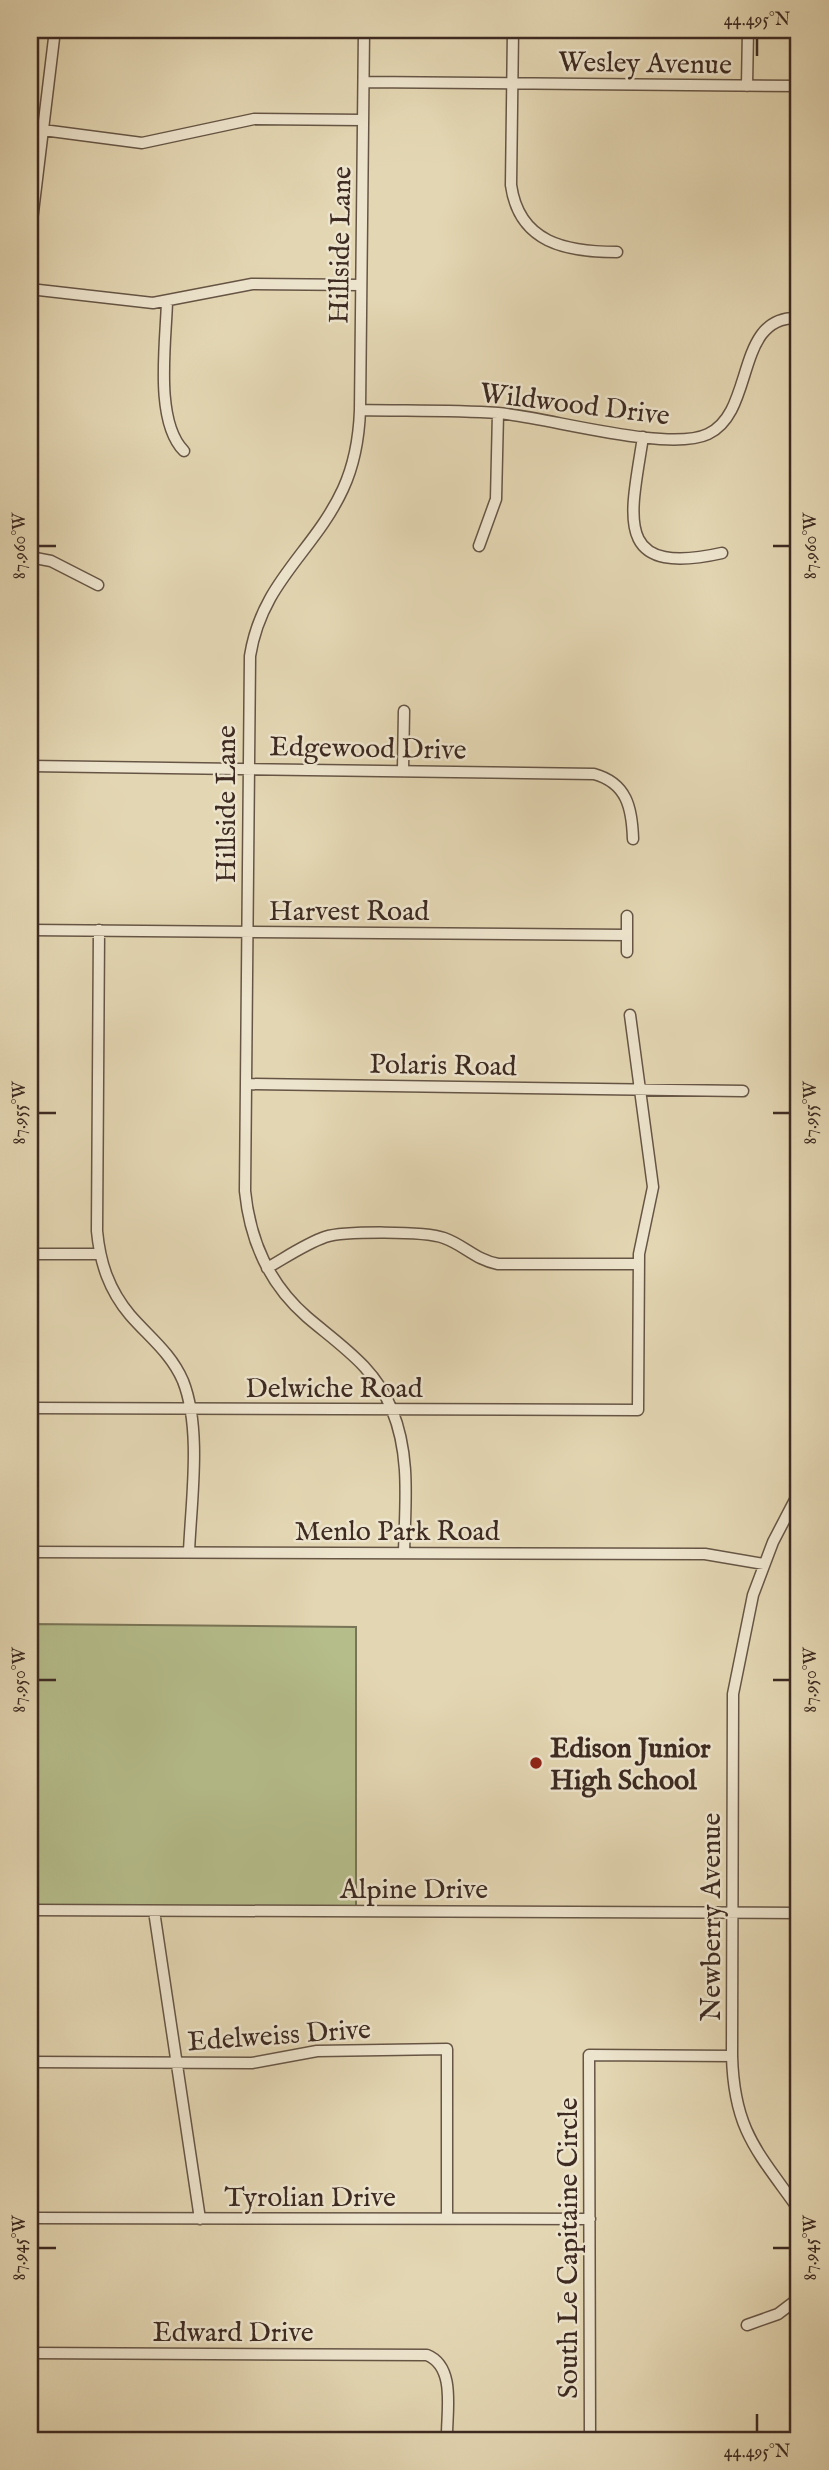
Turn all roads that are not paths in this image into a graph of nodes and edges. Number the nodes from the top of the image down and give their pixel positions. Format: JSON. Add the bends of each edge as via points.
{"nodes":[{"id":1,"x":55,"y":30,"type":"edge"},
{"id":2,"x":364,"y":30,"type":"edge"},
{"id":3,"x":513,"y":30,"type":"edge"},
{"id":4,"x":748,"y":30,"type":"edge"},
{"id":5,"x":364,"y":82,"type":"junction"},
{"id":6,"x":512,"y":83,"type":"junction"},
{"id":7,"x":747,"y":86,"type":"junction"},
{"id":8,"x":799,"y":86,"type":"edge"},
{"id":9,"x":363,"y":120,"type":"junction"},
{"id":10,"x":43,"y":130,"type":"junction"},
{"id":11,"x":30,"y":237,"type":"edge"},
{"id":12,"x":617,"y":253,"type":"dead end"},
{"id":13,"x":361,"y":285,"type":"junction"},
{"id":14,"x":30,"y":289,"type":"edge"},
{"id":15,"x":167,"y":301,"type":"junction"},
{"id":16,"x":799,"y":318,"type":"edge"},
{"id":17,"x":360,"y":411,"type":"junction"},
{"id":18,"x":498,"y":413,"type":"junction"},
{"id":19,"x":643,"y":437,"type":"junction"},
{"id":20,"x":184,"y":451,"type":"dead end"},
{"id":21,"x":479,"y":546,"type":"dead end"},
{"id":22,"x":722,"y":553,"type":"dead end"},
{"id":23,"x":30,"y":557,"type":"edge"},
{"id":24,"x":98,"y":585,"type":"dead end"},
{"id":25,"x":404,"y":711,"type":"dead end"},
{"id":26,"x":30,"y":766,"type":"edge"},
{"id":27,"x":248,"y":768,"type":"junction"},
{"id":28,"x":403,"y":771,"type":"junction"},
{"id":29,"x":634,"y":839,"type":"dead end"},
{"id":30,"x":627,"y":916,"type":"dead end"},
{"id":31,"x":30,"y":930,"type":"edge"},
{"id":32,"x":99,"y":930,"type":"junction"},
{"id":33,"x":247,"y":932,"type":"junction"},
{"id":34,"x":627,"y":935,"type":"junction"},
{"id":35,"x":627,"y":952,"type":"dead end"},
{"id":36,"x":629,"y":1015,"type":"dead end"},
{"id":37,"x":246,"y":1084,"type":"junction"},
{"id":38,"x":640,"y":1090,"type":"junction"},
{"id":39,"x":743,"y":1091,"type":"dead end"},
{"id":40,"x":30,"y":1254,"type":"edge"},
{"id":41,"x":99,"y":1254,"type":"junction"},
{"id":42,"x":638,"y":1264,"type":"junction"},
{"id":43,"x":267,"y":1268,"type":"junction"},
{"id":44,"x":30,"y":1408,"type":"edge"},
{"id":45,"x":191,"y":1409,"type":"junction"},
{"id":46,"x":392,"y":1410,"type":"junction"},
{"id":47,"x":799,"y":1492,"type":"edge"},
{"id":48,"x":30,"y":1552,"type":"edge"},
{"id":49,"x":189,"y":1552,"type":"junction"},
{"id":50,"x":404,"y":1553,"type":"junction"},
{"id":51,"x":764,"y":1564,"type":"junction"},
{"id":52,"x":30,"y":1910,"type":"edge"},
{"id":53,"x":154,"y":1911,"type":"junction"},
{"id":54,"x":733,"y":1912,"type":"junction"},
{"id":55,"x":799,"y":1913,"type":"edge"},
{"id":56,"x":732,"y":2056,"type":"junction"},
{"id":57,"x":30,"y":2062,"type":"edge"},
{"id":58,"x":176,"y":2063,"type":"junction"},
{"id":59,"x":799,"y":2210,"type":"edge"},
{"id":60,"x":30,"y":2218,"type":"edge"},
{"id":61,"x":200,"y":2218,"type":"junction"},
{"id":62,"x":447,"y":2218,"type":"junction"},
{"id":63,"x":590,"y":2219,"type":"junction"},
{"id":64,"x":799,"y":2298,"type":"edge"},
{"id":65,"x":747,"y":2325,"type":"dead end"},
{"id":66,"x":30,"y":2353,"type":"edge"},
{"id":67,"x":447,"y":2440,"type":"edge"},
{"id":68,"x":590,"y":2440,"type":"edge"}],
"edges":[{"from":1,"to":10,"type":"street"},
{"from":2,"to":5,"type":"street","name":"Hillside Lane"},
{"from":3,"to":6,"type":"street"},
{"from":4,"to":7,"type":"street"},
{"from":5,"to":6,"type":"street","name":"Wesley Avenue"},
{"from":5,"to":9,"type":"street","name":"Hillside Lane"},
{"from":6,"to":7,"type":"street","name":"Wesley Avenue"},
{"from":6,"to":12,"type":"street","via":[[513,197],[530,228],[552,243],[584,252]]},
{"from":7,"to":8,"type":"street","name":"Wesley Avenue"},
{"from":9,"to":10,"type":"street","via":[[254,119],[142,143]]},
{"from":9,"to":13,"type":"street","name":"Hillside Lane"},
{"from":10,"to":11,"type":"street"},
{"from":13,"to":15,"type":"street","via":[[252,284]]},
{"from":13,"to":17,"type":"street","name":"Hillside Lane"},
{"from":14,"to":15,"type":"street"},
{"from":15,"to":20,"type":"street","via":[[166,416],[172,436]]},
{"from":16,"to":19,"type":"street","name":"Wildwood Drive","via":[[771,325],[758,340],[735,405],[723,423],[708,434],[688,439]]},
{"from":17,"to":18,"type":"street","name":"Wildwood Drive"},
{"from":17,"to":27,"type":"street","name":"Hillside Lane","via":[[355,457],[342,492],[273,589],[257,622],[250,656]]},
{"from":18,"to":19,"type":"street","name":"Wildwood Drive"},
{"from":18,"to":21,"type":"street","via":[[496,499]]},
{"from":19,"to":22,"type":"street","via":[[631,513],[638,538],[651,552],[668,558],[692,560]]},
{"from":23,"to":24,"type":"street","via":[[51,561]]},
{"from":25,"to":28,"type":"street"},
{"from":26,"to":27,"type":"street","name":"Edgewood Drive"},
{"from":27,"to":28,"type":"street","name":"Edgewood Drive"},
{"from":27,"to":33,"type":"street","name":"Hillside Lane"},
{"from":28,"to":29,"type":"street","name":"Edgewood Drive","via":[[603,776],[618,786],[629,802]]},
{"from":30,"to":34,"type":"street"},
{"from":31,"to":32,"type":"street","name":"Harvest Road"},
{"from":32,"to":33,"type":"street","name":"Harvest Road"},
{"from":32,"to":41,"type":"street"},
{"from":33,"to":34,"type":"street","name":"Harvest Road"},
{"from":33,"to":37,"type":"street","name":"Hillside Lane"},
{"from":34,"to":35,"type":"street"},
{"from":36,"to":38,"type":"street"},
{"from":37,"to":38,"type":"street","name":"Polaris Road"},
{"from":37,"to":43,"type":"street","name":"Hillside Lane","via":[[247,1212]]},
{"from":38,"to":39,"type":"street","name":"Polaris Road"},
{"from":38,"to":42,"type":"street","via":[[653,1187]]},
{"from":40,"to":41,"type":"street"},
{"from":41,"to":45,"type":"street","via":[[122,1305],[176,1366]]},
{"from":42,"to":43,"type":"street","via":[[498,1264],[438,1236],[338,1234]]},
{"from":42,"to":46,"type":"street","name":"Delwiche Road","via":[[638,1410]]},
{"from":43,"to":46,"type":"street","name":"Hillside Lane","via":[[293,1303],[363,1363]]},
{"from":44,"to":45,"type":"street","name":"Delwiche Road"},
{"from":45,"to":46,"type":"street","name":"Delwiche Road"},
{"from":45,"to":49,"type":"street"},
{"from":46,"to":50,"type":"street","name":"Hillside Lane","via":[[406,1472]]},
{"from":47,"to":51,"type":"street","name":"Newberry Avenue"},
{"from":48,"to":49,"type":"street","name":"Menlo Park Road"},
{"from":49,"to":50,"type":"street","name":"Menlo Park Road"},
{"from":50,"to":51,"type":"street","name":"Menlo Park Road","via":[[705,1554]]},
{"from":51,"to":54,"type":"street","name":"Newberry Avenue","via":[[745,1625],[733,1694]]},
{"from":52,"to":53,"type":"street","name":"Alpine Drive"},
{"from":53,"to":54,"type":"street","name":"Alpine Drive"},
{"from":53,"to":58,"type":"street"},
{"from":54,"to":55,"type":"street","name":"Alpine Drive"},
{"from":54,"to":56,"type":"street","name":"Newberry Avenue"},
{"from":56,"to":59,"type":"street","name":"Newberry Avenue","via":[[740,2120]]},
{"from":56,"to":63,"type":"street","name":"South Le Capitaine Circle","via":[[589,2055]]},
{"from":57,"to":58,"type":"street","name":"Edelweiss Drive"},
{"from":58,"to":61,"type":"street"},
{"from":58,"to":62,"type":"street","name":"Edelweiss Drive","via":[[264,2062],[317,2050],[447,2049]]},
{"from":60,"to":61,"type":"street","name":"Tyrolian Drive"},
{"from":61,"to":62,"type":"street","name":"Tyrolian Drive"},
{"from":62,"to":63,"type":"street","name":"Tyrolian Drive"},
{"from":63,"to":68,"type":"street","name":"South Le Capitaine Circle"},
{"from":64,"to":65,"type":"street","via":[[778,2314]]},
{"from":66,"to":67,"type":"street","name":"Edward Drive","via":[[424,2355],[444,2368]]}]}
